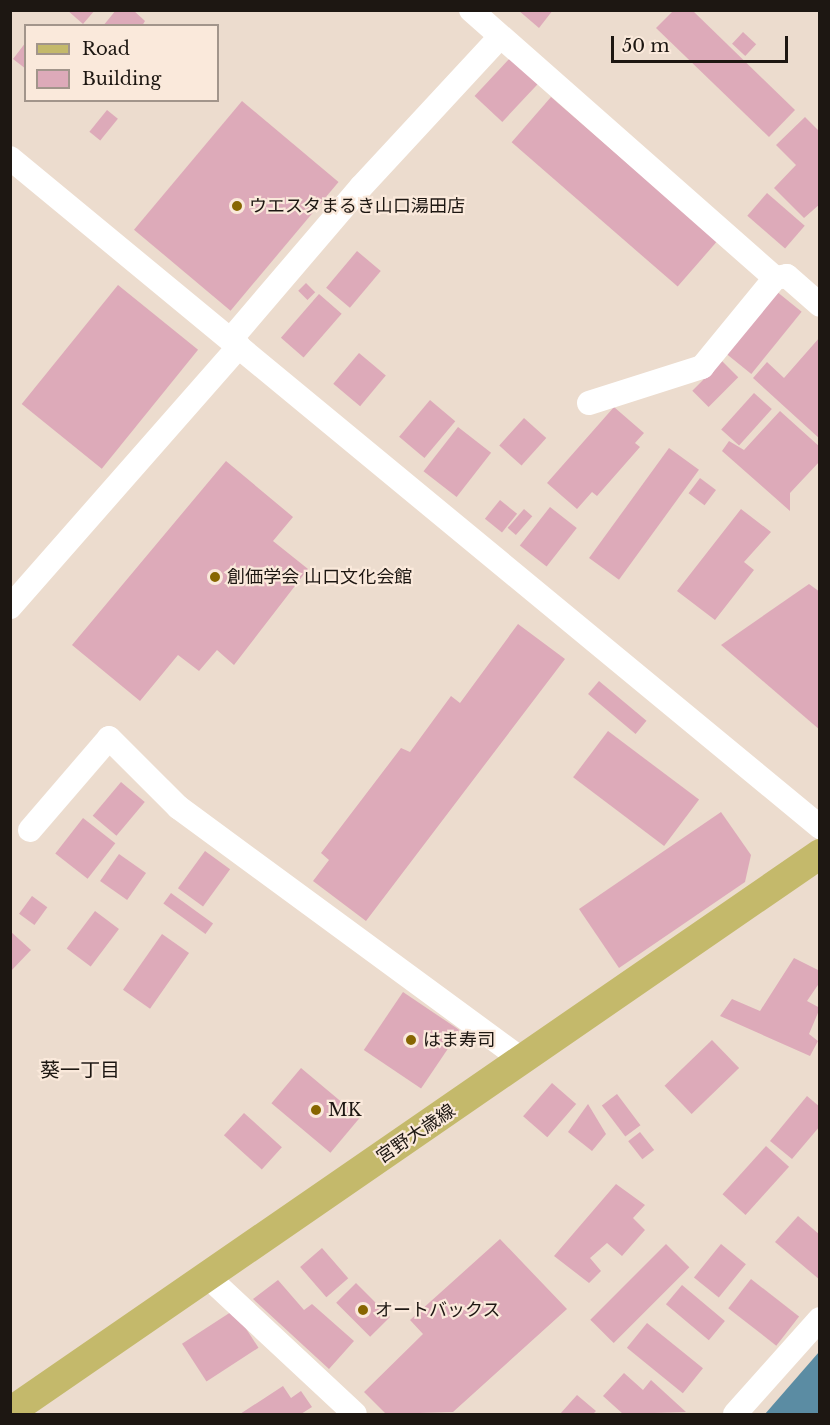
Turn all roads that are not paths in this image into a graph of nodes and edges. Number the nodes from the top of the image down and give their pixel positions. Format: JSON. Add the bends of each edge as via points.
{"nodes":[{"id":1,"x":471,"y":10,"type":"edge"},
{"id":2,"x":500,"y":38,"type":"junction"},
{"id":3,"x":10,"y":158,"type":"edge"},
{"id":4,"x":775,"y":278,"type":"junction"},
{"id":5,"x":819,"y":305,"type":"edge"},
{"id":6,"x":235,"y":343,"type":"junction"},
{"id":7,"x":589,"y":403,"type":"dead end"},
{"id":8,"x":10,"y":606,"type":"edge"},
{"id":9,"x":819,"y":827,"type":"edge"},
{"id":10,"x":30,"y":830,"type":"dead end"},
{"id":11,"x":819,"y":854,"type":"edge"},
{"id":12,"x":524,"y":1061,"type":"junction"},
{"id":13,"x":207,"y":1276,"type":"junction"},
{"id":14,"x":819,"y":1319,"type":"edge"},
{"id":15,"x":10,"y":1412,"type":"edge"},
{"id":16,"x":355,"y":1414,"type":"edge"},
{"id":17,"x":735,"y":1414,"type":"edge"}],
"edges":[{"from":1,"to":2,"type":"street"},
{"from":2,"to":4,"type":"street"},
{"from":2,"to":6,"type":"street","via":[[361,187]]},
{"from":3,"to":6,"type":"street"},
{"from":4,"to":5,"type":"street","via":[[787,276]]},
{"from":4,"to":7,"type":"street","via":[[702,367]]},
{"from":6,"to":8,"type":"street"},
{"from":6,"to":9,"type":"street"},
{"from":10,"to":12,"type":"street","via":[[109,738],[178,807]]},
{"from":11,"to":12,"type":"main road","name":"宮野大歳線"},
{"from":12,"to":13,"type":"main road","name":"宮野大歳線"},
{"from":13,"to":15,"type":"main road","name":"宮野大歳線"},
{"from":13,"to":16,"type":"street"},
{"from":14,"to":17,"type":"street"}]}
